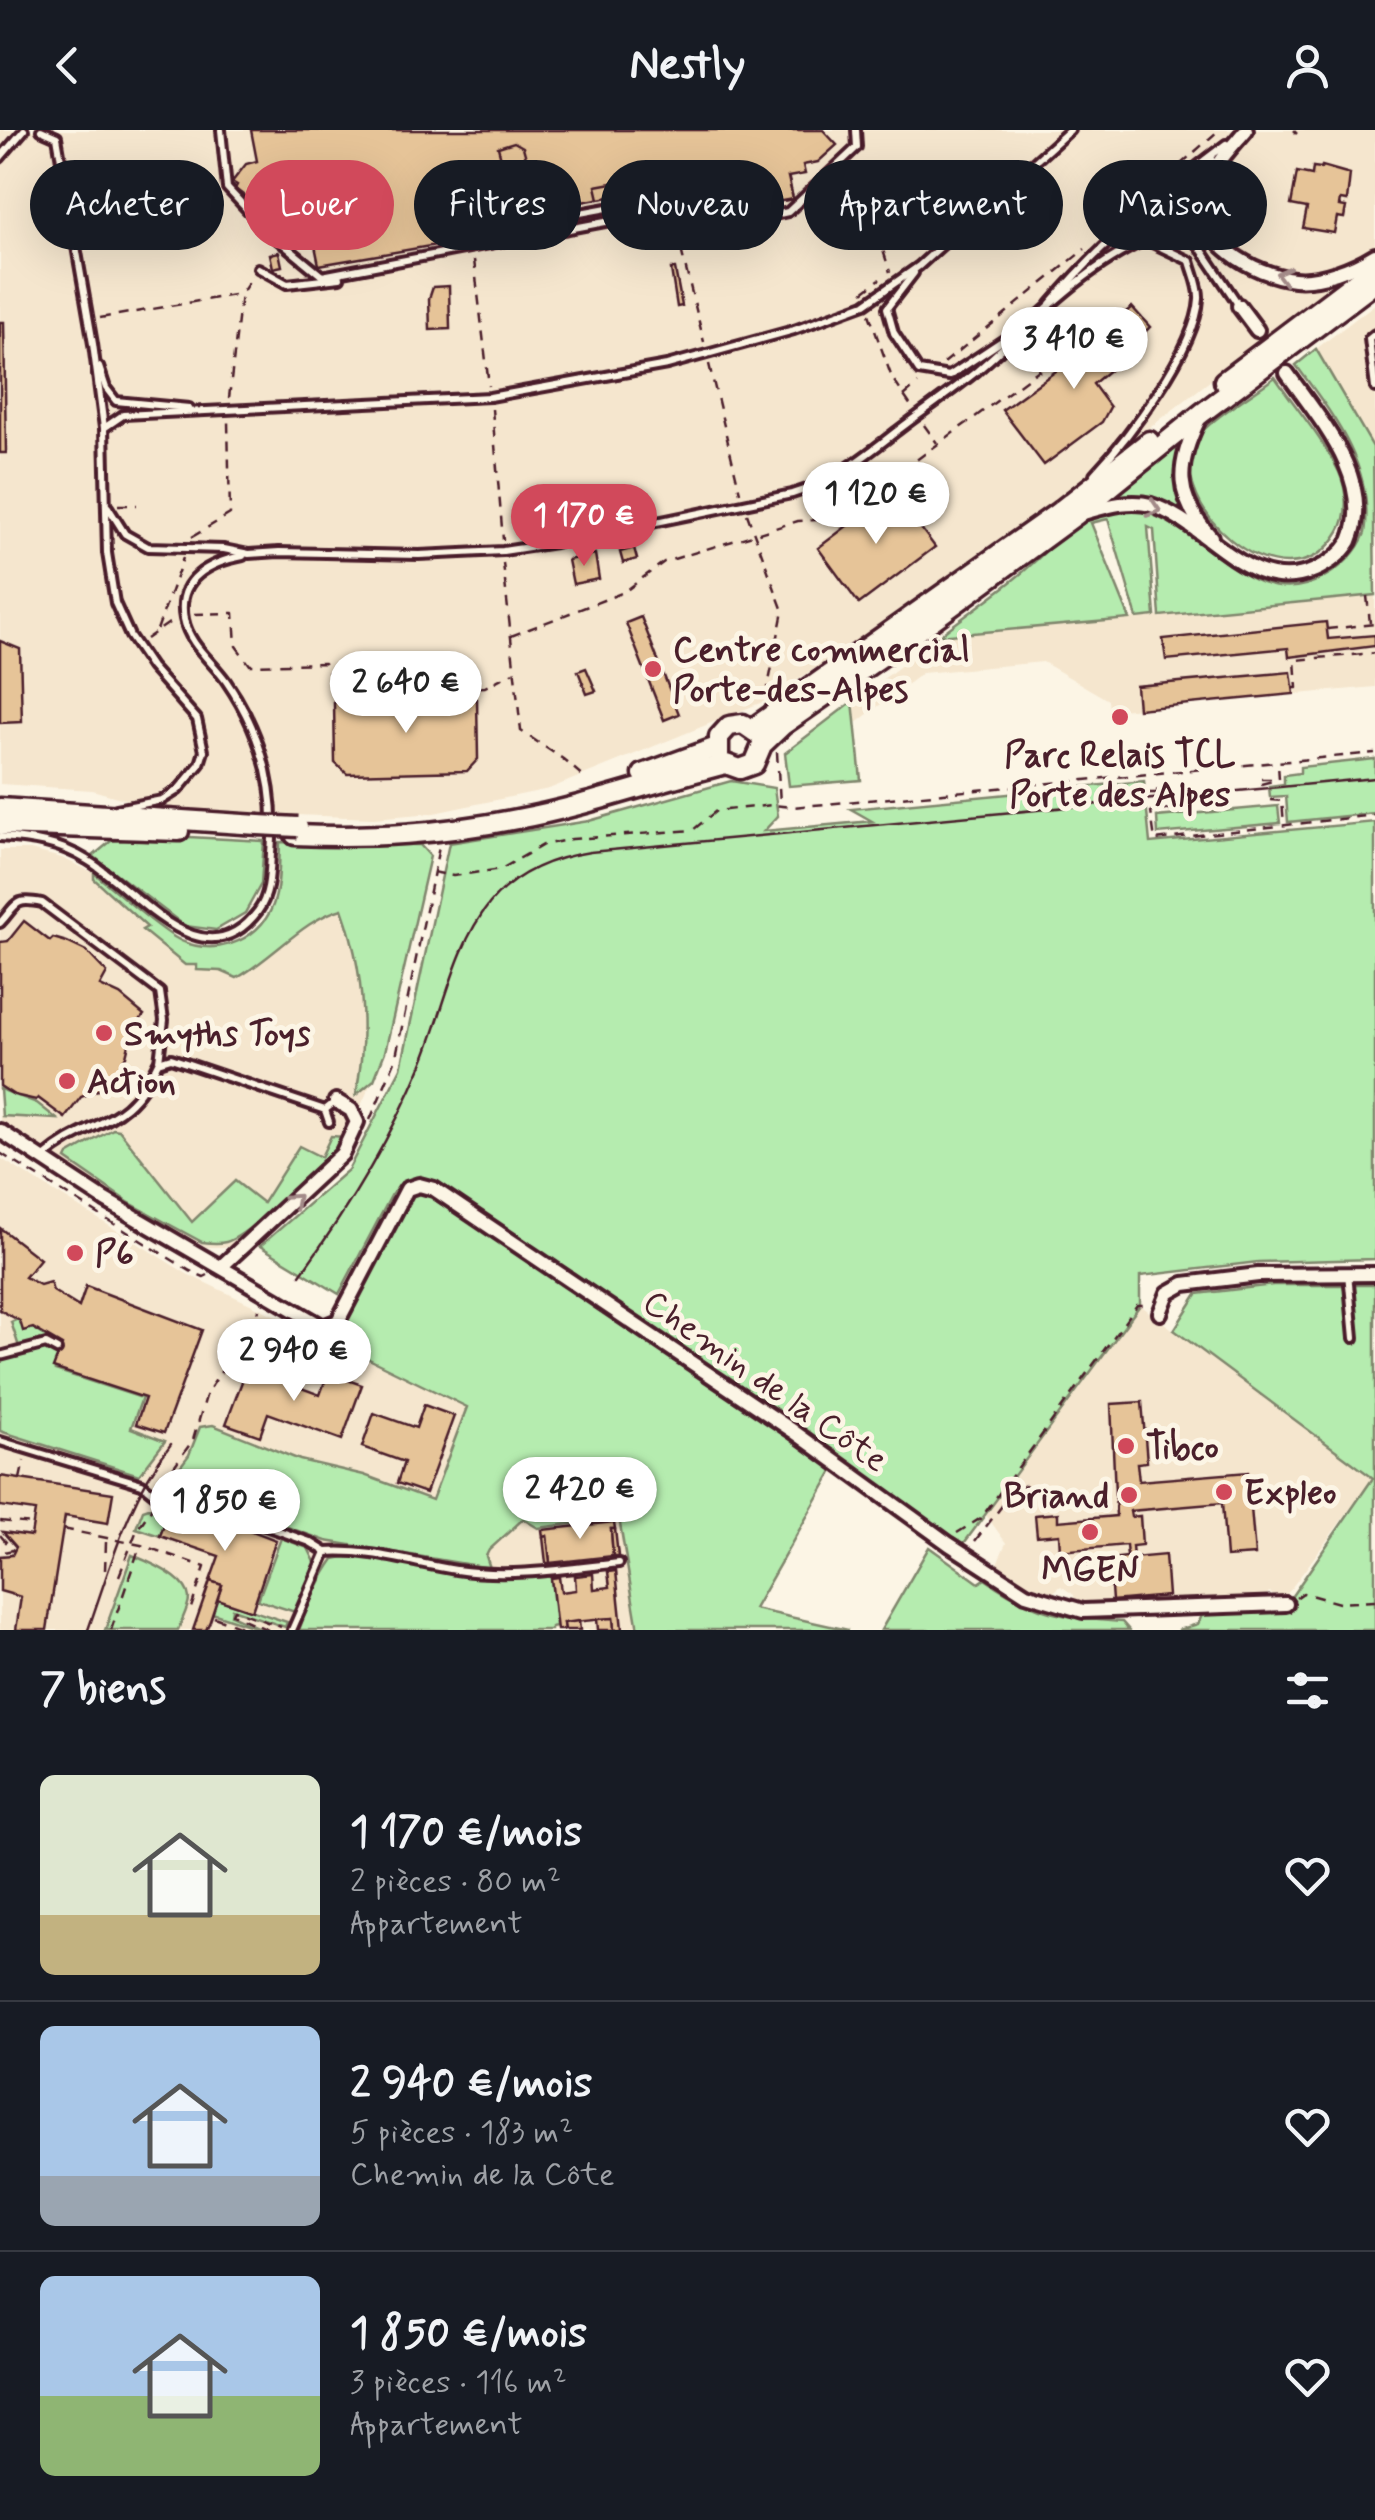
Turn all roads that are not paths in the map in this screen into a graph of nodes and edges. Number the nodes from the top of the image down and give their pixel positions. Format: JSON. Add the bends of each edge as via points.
{"nodes":[{"id":1,"x":24,"y":130,"type":"edge"},
{"id":2,"x":41,"y":130,"type":"edge"},
{"id":3,"x":221,"y":130,"type":"edge"},
{"id":4,"x":856,"y":130,"type":"edge"},
{"id":5,"x":1070,"y":130,"type":"edge"},
{"id":6,"x":1243,"y":130,"type":"edge"},
{"id":7,"x":60,"y":133,"type":"edge"},
{"id":8,"x":1226,"y":144,"type":"junction"},
{"id":9,"x":0,"y":158,"type":"edge"},
{"id":10,"x":581,"y":228,"type":"edge"},
{"id":11,"x":473,"y":250,"type":"joint"},
{"id":12,"x":1375,"y":255,"type":"edge"},
{"id":13,"x":919,"y":266,"type":"junction"},
{"id":14,"x":1375,"y":267,"type":"edge"},
{"id":15,"x":258,"y":268,"type":"road end"},
{"id":16,"x":1375,"y":283,"type":"edge"},
{"id":17,"x":1239,"y":306,"type":"joint"},
{"id":18,"x":1037,"y":318,"type":"junction"},
{"id":19,"x":1256,"y":330,"type":"dead end"},
{"id":20,"x":1375,"y":334,"type":"edge"},
{"id":21,"x":95,"y":355,"type":"junction"},
{"id":22,"x":1288,"y":372,"type":"dead end"},
{"id":23,"x":1375,"y":388,"type":"edge"},
{"id":24,"x":200,"y":410,"type":"junction"},
{"id":25,"x":1202,"y":413,"type":"junction"},
{"id":26,"x":104,"y":428,"type":"junction"},
{"id":27,"x":105,"y":502,"type":"junction"},
{"id":28,"x":1067,"y":514,"type":"junction"},
{"id":29,"x":1223,"y":550,"type":"junction"},
{"id":30,"x":248,"y":554,"type":"junction"},
{"id":31,"x":752,"y":728,"type":"junction"},
{"id":32,"x":762,"y":745,"type":"junction"},
{"id":33,"x":721,"y":756,"type":"junction"},
{"id":34,"x":0,"y":804,"type":"edge"},
{"id":35,"x":90,"y":813,"type":"junction"},
{"id":36,"x":0,"y":825,"type":"edge"},
{"id":37,"x":257,"y":830,"type":"junction"},
{"id":38,"x":0,"y":838,"type":"edge"},
{"id":39,"x":0,"y":923,"type":"edge"},
{"id":40,"x":158,"y":1062,"type":"junction"},
{"id":41,"x":330,"y":1106,"type":"junction"},
{"id":42,"x":329,"y":1122,"type":"dead end"},
{"id":43,"x":0,"y":1130,"type":"edge"},
{"id":44,"x":42,"y":1159,"type":"junction"},
{"id":45,"x":222,"y":1266,"type":"junction"},
{"id":46,"x":1348,"y":1272,"type":"junction"},
{"id":47,"x":1375,"y":1274,"type":"edge"},
{"id":48,"x":1160,"y":1313,"type":"road end"},
{"id":49,"x":1354,"y":1338,"type":"dead end"},
{"id":50,"x":58,"y":1350,"type":"dead end"},
{"id":51,"x":0,"y":1356,"type":"edge"},
{"id":52,"x":0,"y":1441,"type":"edge"},
{"id":53,"x":326,"y":1552,"type":"junction"},
{"id":54,"x":619,"y":1563,"type":"dead end"},
{"id":55,"x":1286,"y":1604,"type":"road end"},
{"id":56,"x":290,"y":1630,"type":"edge"}],
"edges":[{"from":1,"to":9,"type":"lane"},
{"from":2,"to":7,"type":"lane"},
{"from":3,"to":11,"type":"lane","via":[[227,188],[322,276]]},
{"from":4,"to":10,"type":"lane","via":[[858,146],[788,212],[699,232],[663,211]]},
{"from":5,"to":13,"type":"lane"},
{"from":6,"to":8,"type":"lane"},
{"from":12,"to":6,"type":"street","one_way":true,"via":[[1296,280],[1221,246],[1204,221],[1203,198],[1211,173]]},
{"from":7,"to":21,"type":"lane"},
{"from":8,"to":17,"type":"lane","via":[[1189,182],[1180,204],[1193,237]]},
{"from":8,"to":18,"type":"lane","via":[[1090,260]]},
{"from":11,"to":15,"type":"lane","via":[[320,282],[287,284]]},
{"from":13,"to":18,"type":"lane","via":[[887,308],[894,333],[919,371],[948,376]]},
{"from":13,"to":24,"type":"lane","via":[[866,304],[707,356],[490,396]]},
{"from":14,"to":28,"type":"main road"},
{"from":16,"to":25,"type":"main road"},
{"from":17,"to":19,"type":"street"},
{"from":18,"to":28,"type":"lane","via":[[1146,240],[1190,261],[1200,296],[1195,324],[1169,373]]},
{"from":18,"to":30,"type":"lane","via":[[972,375],[810,489],[502,550]]},
{"from":20,"to":23,"type":"lane","via":[[1369,339]]},
{"from":21,"to":24,"type":"lane","via":[[116,401]]},
{"from":21,"to":26,"type":"lane"},
{"from":22,"to":29,"type":"street","via":[[1346,458],[1359,485],[1361,517],[1347,546],[1304,575],[1265,574]]},
{"from":24,"to":26,"type":"lane","via":[[123,415]]},
{"from":25,"to":28,"type":"main road"},
{"from":25,"to":29,"type":"street","via":[[1184,450],[1180,482],[1192,511]]},
{"from":26,"to":27,"type":"lane"},
{"from":27,"to":30,"type":"lane","via":[[134,541]]},
{"from":27,"to":35,"type":"lane","via":[[110,585],[122,620],[196,720],[204,751],[191,777],[162,800]]},
{"from":28,"to":29,"type":"street","one_way":true,"via":[[1121,503],[1149,505]]},
{"from":28,"to":31,"type":"main road"},
{"from":28,"to":32,"type":"main road"},
{"from":30,"to":38,"type":"lane","via":[[207,566],[195,577],[183,617],[195,644],[234,693],[271,785],[269,882],[249,923],[220,936],[190,935],[86,859],[32,839]]},
{"from":31,"to":32,"type":"main road"},
{"from":31,"to":33,"type":"main road","via":[[729,726],[718,737]]},
{"from":32,"to":33,"type":"main road","via":[[760,756],[740,769]]},
{"from":33,"to":37,"type":"main road","via":[[600,799],[500,822],[373,838]]},
{"from":34,"to":35,"type":"main road"},
{"from":35,"to":37,"type":"main road"},
{"from":36,"to":37,"type":"main road"},
{"from":39,"to":40,"type":"lane","via":[[20,901],[42,903],[160,992]]},
{"from":40,"to":41,"type":"lane","via":[[171,1058]]},
{"from":40,"to":44,"type":"lane","via":[[141,1093],[113,1120]]},
{"from":41,"to":42,"type":"lane"},
{"from":45,"to":41,"type":"street","one_way":true,"via":[[342,1154],[358,1122],[351,1110]]},
{"from":43,"to":44,"type":"street"},
{"from":44,"to":45,"type":"street"},
{"from":45,"to":55,"type":"street","name":"Chemin de la Côte","via":[[324,1328],[338,1321],[407,1190],[419,1185],[794,1430],[1026,1594],[1083,1611]]},
{"from":46,"to":47,"type":"street"},
{"from":46,"to":48,"type":"street","via":[[1184,1284],[1168,1293]]},
{"from":46,"to":49,"type":"lane"},
{"from":50,"to":51,"type":"lane","via":[[46,1344]]},
{"from":52,"to":53,"type":"lane","via":[[142,1484],[157,1496],[180,1496]]},
{"from":53,"to":54,"type":"lane","via":[[357,1550],[498,1574]]},
{"from":53,"to":56,"type":"lane"}]}
